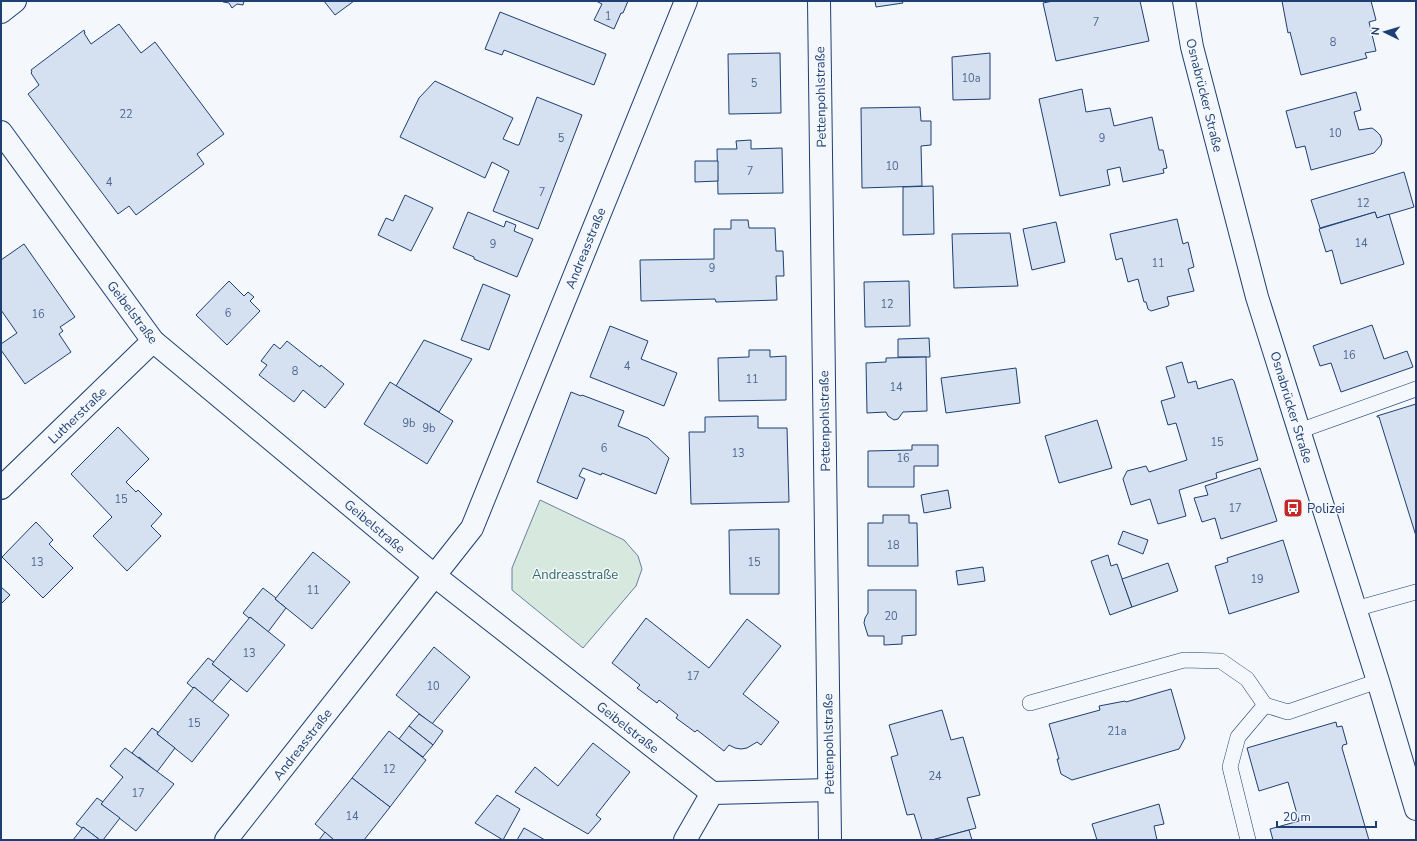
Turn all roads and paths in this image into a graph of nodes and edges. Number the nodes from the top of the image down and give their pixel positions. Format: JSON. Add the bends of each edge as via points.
{"nodes":[{"id":1,"x":15,"y":1,"type":"edge"},
{"id":2,"x":686,"y":1,"type":"edge"},
{"id":3,"x":819,"y":1,"type":"edge"},
{"id":4,"x":1184,"y":1,"type":"edge"},
{"id":5,"x":1,"y":12,"type":"edge"},
{"id":6,"x":1,"y":132,"type":"edge"},
{"id":7,"x":153,"y":341,"type":"junction"},
{"id":8,"x":1416,"y":389,"type":"edge"},
{"id":9,"x":1299,"y":431,"type":"junction"},
{"id":10,"x":1,"y":488,"type":"edge"},
{"id":11,"x":435,"y":576,"type":"junction"},
{"id":12,"x":1416,"y":592,"type":"edge"},
{"id":13,"x":1355,"y":609,"type":"junction"},
{"id":14,"x":1378,"y":681,"type":"junction"},
{"id":15,"x":1030,"y":703,"type":"dead end"},
{"id":16,"x":1265,"y":705,"type":"junction"},
{"id":17,"x":829,"y":790,"type":"junction"},
{"id":18,"x":712,"y":793,"type":"junction"},
{"id":19,"x":1416,"y":809,"type":"edge"},
{"id":20,"x":226,"y":840,"type":"edge"},
{"id":21,"x":685,"y":840,"type":"edge"},
{"id":22,"x":830,"y":840,"type":"edge"},
{"id":23,"x":1248,"y":840,"type":"edge"}],
"edges":[{"from":1,"to":5,"type":"street"},
{"from":2,"to":11,"type":"street","name":"Andreasstraße","via":[[472,528]]},
{"from":3,"to":17,"type":"street","name":"Pettenpohlstraße"},
{"from":4,"to":9,"type":"street","name":"Osnabrücker Straße","via":[[1192,47],[1257,297]]},
{"from":6,"to":7,"type":"street","name":"Geibelstraße"},
{"from":7,"to":10,"type":"street","name":"Lutherstraße"},
{"from":7,"to":11,"type":"street","name":"Geibelstraße"},
{"from":8,"to":9,"type":"lane"},
{"from":9,"to":13,"type":"street","name":"Osnabrücker Straße"},
{"from":11,"to":18,"type":"street","name":"Geibelstraße"},
{"from":11,"to":20,"type":"street","name":"Andreasstraße"},
{"from":12,"to":13,"type":"lane"},
{"from":13,"to":14,"type":"street","name":"Osnabrücker Straße"},
{"from":14,"to":16,"type":"lane","via":[[1288,712]]},
{"from":14,"to":19,"type":"street","name":"Osnabrücker Straße"},
{"from":15,"to":16,"type":"lane","via":[[1184,660],[1221,661],[1247,679]]},
{"from":16,"to":23,"type":"lane","via":[[1238,737],[1230,767]]},
{"from":17,"to":18,"type":"street"},
{"from":17,"to":22,"type":"street","name":"Pettenpohlstraße"},
{"from":18,"to":21,"type":"street"}]}
